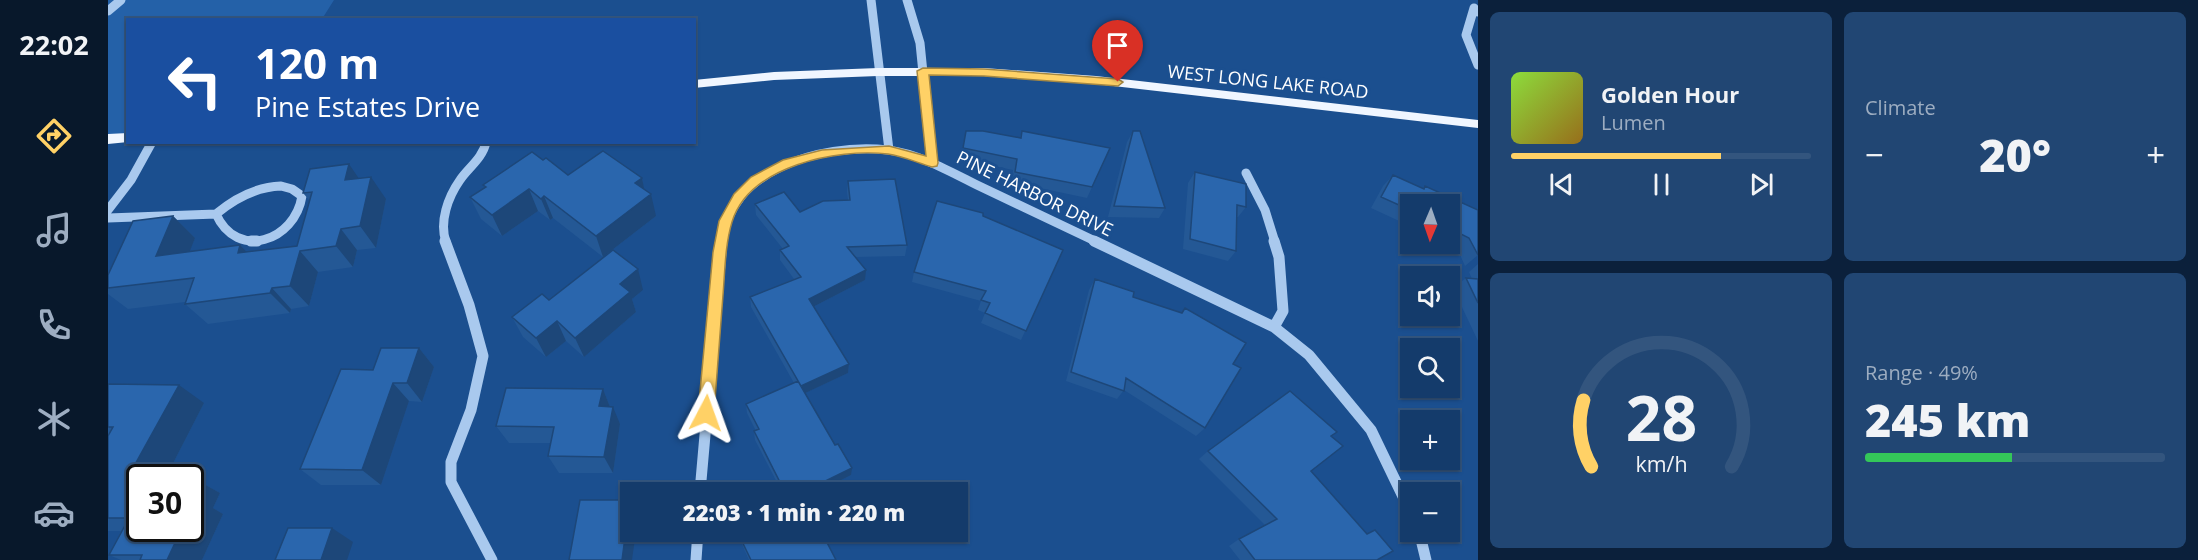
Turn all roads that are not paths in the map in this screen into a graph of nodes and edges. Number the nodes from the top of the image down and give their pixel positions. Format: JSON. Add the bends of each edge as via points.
{"nodes":[{"id":1,"x":122,"y":0,"type":"edge"},
{"id":2,"x":871,"y":0,"type":"edge"},
{"id":3,"x":907,"y":0,"type":"edge"},
{"id":4,"x":1474,"y":7,"type":"edge"},
{"id":5,"x":108,"y":11,"type":"edge"},
{"id":6,"x":1478,"y":64,"type":"edge"},
{"id":7,"x":923,"y":71,"type":"junction"},
{"id":8,"x":878,"y":72,"type":"junction"},
{"id":9,"x":696,"y":84,"type":"edge"},
{"id":10,"x":1478,"y":124,"type":"edge"},
{"id":11,"x":126,"y":137,"type":"edge"},
{"id":12,"x":108,"y":139,"type":"edge"},
{"id":13,"x":151,"y":144,"type":"edge"},
{"id":14,"x":486,"y":144,"type":"edge"},
{"id":15,"x":889,"y":150,"type":"junction"},
{"id":16,"x":932,"y":163,"type":"junction"},
{"id":17,"x":1246,"y":173,"type":"dead end"},
{"id":18,"x":108,"y":210,"type":"edge"},
{"id":19,"x":216,"y":214,"type":"junction"},
{"id":20,"x":108,"y":218,"type":"edge"},
{"id":21,"x":1274,"y":327,"type":"junction"},
{"id":22,"x":701,"y":482,"type":"edge"},
{"id":23,"x":1400,"y":490,"type":"edge"},
{"id":24,"x":697,"y":542,"type":"edge"},
{"id":25,"x":1422,"y":542,"type":"edge"},
{"id":26,"x":492,"y":560,"type":"edge"},
{"id":27,"x":696,"y":560,"type":"edge"},
{"id":28,"x":1426,"y":560,"type":"edge"}],
"edges":[{"from":1,"to":5,"type":"street"},
{"from":2,"to":8,"type":"street"},
{"from":3,"to":7,"type":"street","via":[[920,43]]},
{"from":4,"to":6,"type":"street","via":[[1466,35]]},
{"from":7,"to":8,"type":"main road","name":"WEST LONG LAKE ROAD"},
{"from":7,"to":10,"type":"main road","name":"WEST LONG LAKE ROAD","via":[[1096,80]]},
{"from":7,"to":16,"type":"street"},
{"from":8,"to":9,"type":"main road","name":"WEST LONG LAKE ROAD"},
{"from":8,"to":15,"type":"street"},
{"from":11,"to":12,"type":"main road"},
{"from":13,"to":18,"type":"street"},
{"from":14,"to":26,"type":"street","via":[[455,189],[444,214],[444,238],[469,304],[483,356],[471,410],[451,462],[452,482]]},
{"from":15,"to":16,"type":"street","name":"PINE HARBOR DRIVE"},
{"from":15,"to":22,"type":"street","name":"PINE HARBOR DRIVE","via":[[822,154],[787,163],[756,180],[738,197],[725,221],[720,252]]},
{"from":16,"to":21,"type":"street","name":"PINE HARBOR DRIVE"},
{"from":17,"to":21,"type":"street","via":[[1265,210],[1279,257],[1283,311]]},
{"from":19,"to":19,"type":"street","via":[[231,236],[260,240],[276,236],[292,225],[302,196],[280,185],[267,187],[246,194]]},
{"from":19,"to":20,"type":"street"},
{"from":21,"to":23,"type":"street","name":"PINE HARBOR DRIVE","via":[[1309,355],[1371,430]]},
{"from":24,"to":27,"type":"street"},
{"from":25,"to":28,"type":"street"}]}
